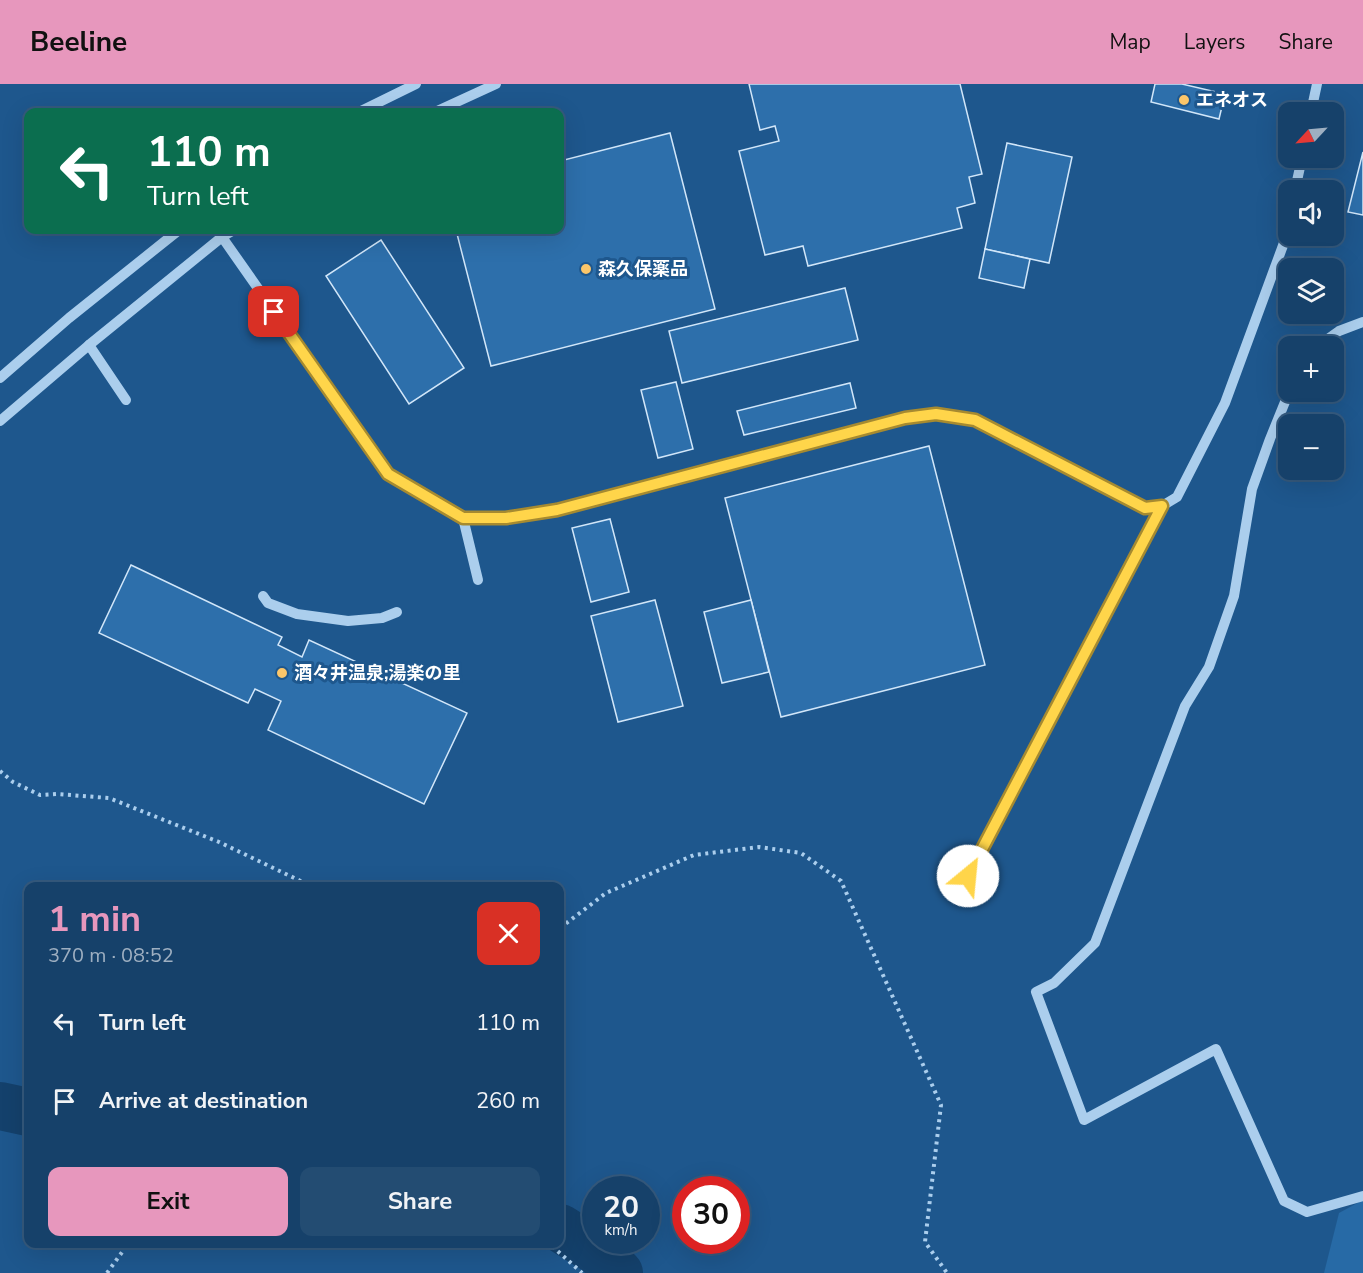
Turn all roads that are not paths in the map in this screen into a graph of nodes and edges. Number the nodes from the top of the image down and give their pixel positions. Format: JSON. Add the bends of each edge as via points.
{"nodes":[{"id":1,"x":416,"y":84,"type":"edge"},
{"id":2,"x":496,"y":84,"type":"edge"},
{"id":3,"x":1317,"y":84,"type":"edge"},
{"id":4,"x":1313,"y":102,"type":"edge"},
{"id":5,"x":367,"y":108,"type":"edge"},
{"id":6,"x":444,"y":108,"type":"edge"},
{"id":7,"x":174,"y":234,"type":"edge"},
{"id":8,"x":227,"y":234,"type":"edge"},
{"id":9,"x":222,"y":237,"type":"junction"},
{"id":10,"x":1283,"y":246,"type":"edge"},
{"id":11,"x":1363,"y":322,"type":"edge"},
{"id":12,"x":1332,"y":336,"type":"edge"},
{"id":13,"x":89,"y":345,"type":"junction"},
{"id":14,"x":0,"y":378,"type":"edge"},
{"id":15,"x":126,"y":400,"type":"dead end"},
{"id":16,"x":1285,"y":402,"type":"edge"},
{"id":17,"x":0,"y":421,"type":"edge"},
{"id":18,"x":1162,"y":506,"type":"junction"},
{"id":19,"x":463,"y":518,"type":"junction"},
{"id":20,"x":478,"y":580,"type":"dead end"},
{"id":21,"x":263,"y":596,"type":"dead end"},
{"id":22,"x":397,"y":612,"type":"dead end"},
{"id":23,"x":968,"y":876,"type":"dead end"},
{"id":24,"x":1363,"y":1196,"type":"edge"}],
"edges":[{"from":1,"to":5,"type":"street"},
{"from":2,"to":6,"type":"street"},
{"from":3,"to":4,"type":"street"},
{"from":7,"to":14,"type":"street"},
{"from":8,"to":9,"type":"street"},
{"from":9,"to":13,"type":"street"},
{"from":9,"to":19,"type":"street","via":[[388,474]]},
{"from":10,"to":18,"type":"street","via":[[1225,403],[1177,497]]},
{"from":11,"to":12,"type":"street"},
{"from":13,"to":15,"type":"street"},
{"from":13,"to":17,"type":"street"},
{"from":16,"to":24,"type":"street","via":[[1252,489],[1234,596],[1209,667],[1185,706],[1095,943],[1054,983],[1036,992],[1084,1120],[1216,1049],[1284,1201],[1307,1212]]},
{"from":18,"to":19,"type":"street","via":[[1145,508],[975,420],[936,414],[905,418],[557,510],[506,518]]},
{"from":18,"to":23,"type":"street"},
{"from":19,"to":20,"type":"street"},
{"from":21,"to":22,"type":"street","via":[[268,603],[297,614],[348,621],[382,618]]}]}
